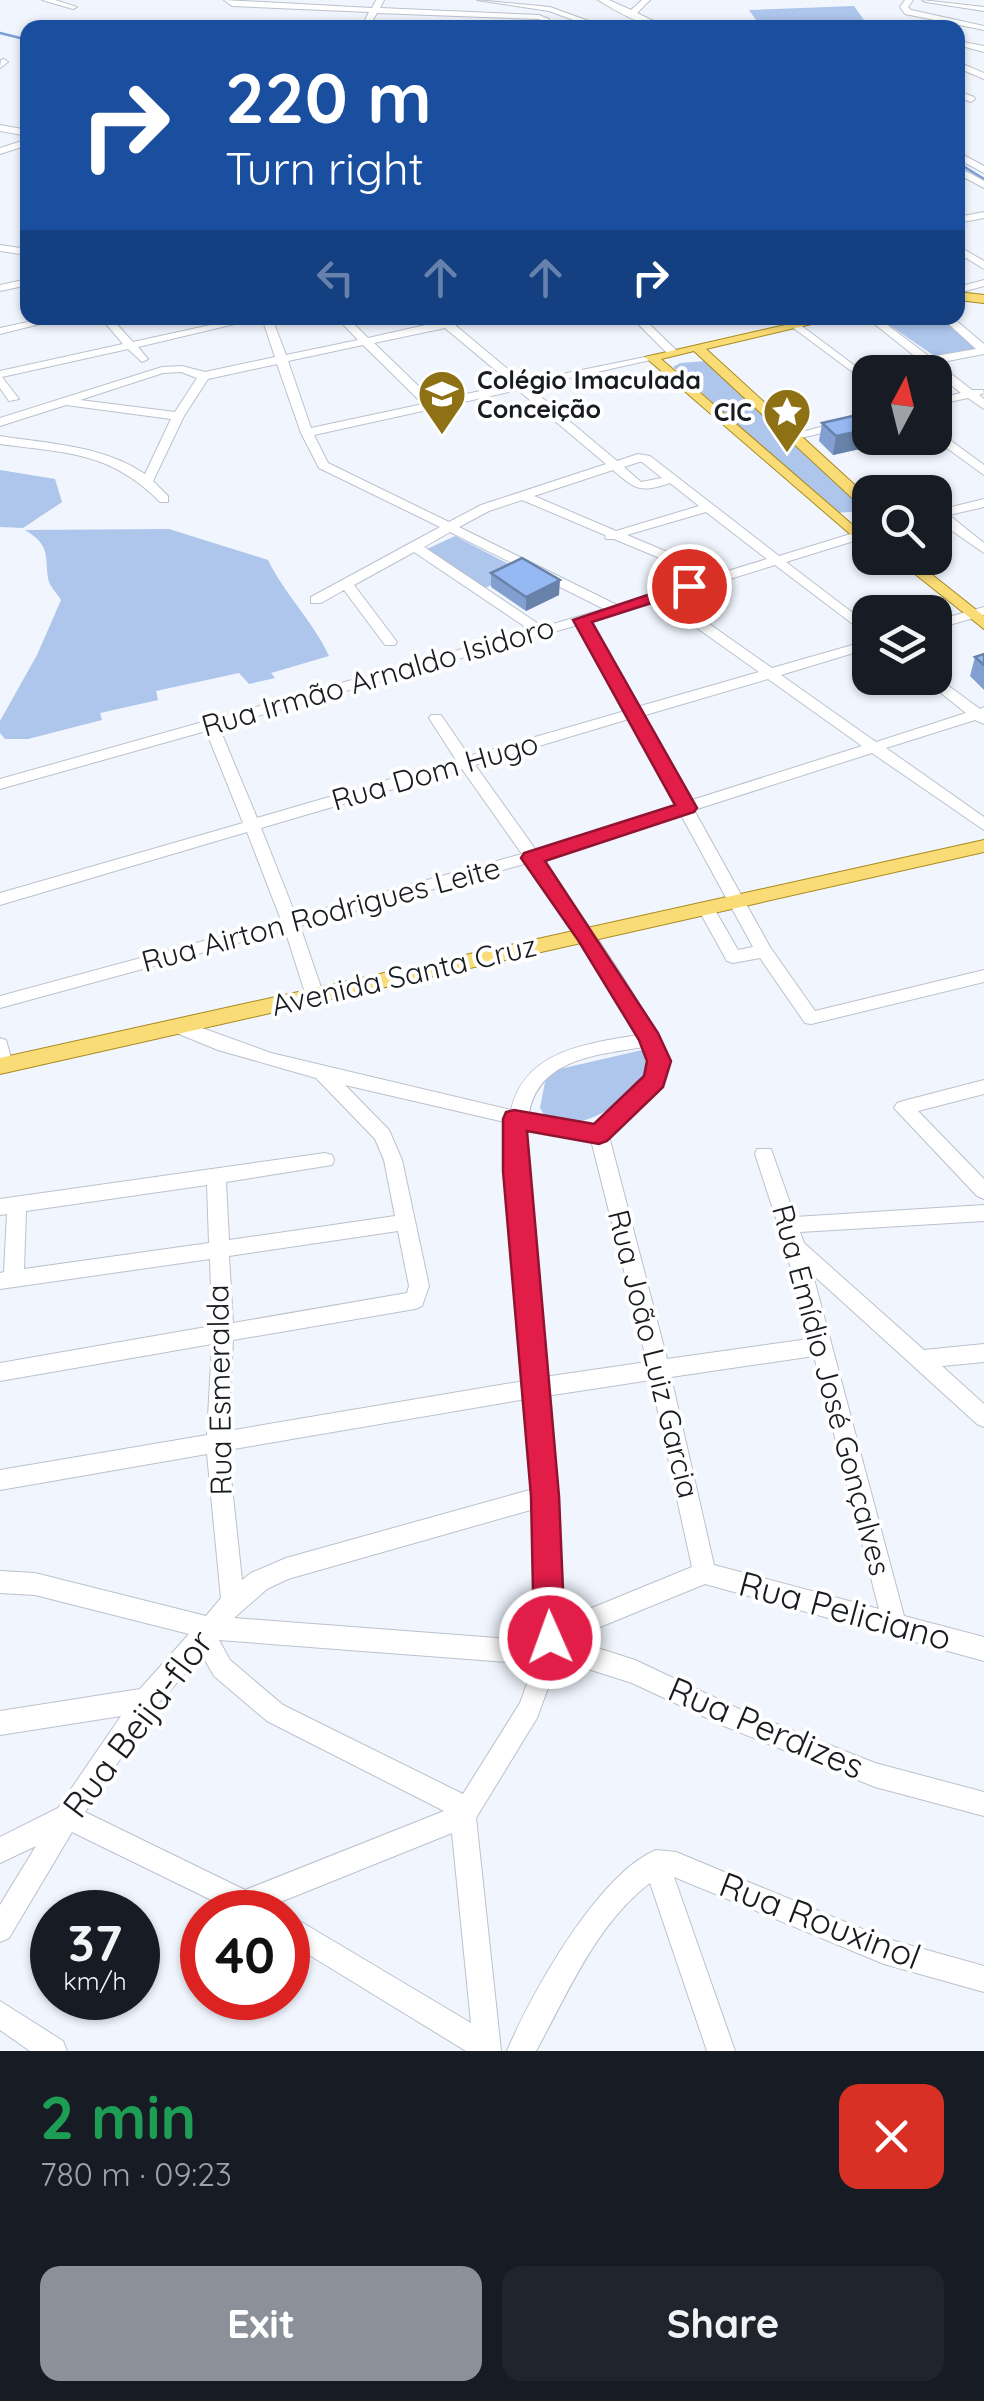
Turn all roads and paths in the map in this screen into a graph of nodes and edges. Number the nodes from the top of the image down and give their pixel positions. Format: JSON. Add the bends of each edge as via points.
{"nodes":[{"id":1,"x":46,"y":0,"type":"edge"},
{"id":2,"x":380,"y":0,"type":"edge"},
{"id":3,"x":481,"y":0,"type":"edge"},
{"id":4,"x":602,"y":0,"type":"edge"},
{"id":5,"x":646,"y":0,"type":"edge"},
{"id":6,"x":909,"y":0,"type":"edge"},
{"id":7,"x":926,"y":0,"type":"edge"},
{"id":8,"x":228,"y":1,"type":"edge"},
{"id":9,"x":512,"y":1,"type":"edge"},
{"id":10,"x":325,"y":4,"type":"edge"},
{"id":11,"x":72,"y":7,"type":"dead end"},
{"id":12,"x":984,"y":9,"type":"edge"},
{"id":13,"x":374,"y":10,"type":"junction"},
{"id":14,"x":632,"y":15,"type":"junction"},
{"id":15,"x":369,"y":20,"type":"edge"},
{"id":16,"x":504,"y":20,"type":"edge"},
{"id":17,"x":585,"y":20,"type":"edge"},
{"id":18,"x":631,"y":20,"type":"edge"},
{"id":19,"x":644,"y":20,"type":"edge"},
{"id":20,"x":946,"y":20,"type":"edge"},
{"id":21,"x":965,"y":96,"type":"edge"},
{"id":22,"x":971,"y":98,"type":"dead end"},
{"id":23,"x":978,"y":216,"type":"edge"},
{"id":24,"x":984,"y":224,"type":"edge"},
{"id":25,"x":27,"y":325,"type":"edge"},
{"id":26,"x":112,"y":325,"type":"edge"},
{"id":27,"x":222,"y":325,"type":"edge"},
{"id":28,"x":269,"y":325,"type":"edge"},
{"id":29,"x":349,"y":325,"type":"edge"},
{"id":30,"x":426,"y":325,"type":"edge"},
{"id":31,"x":449,"y":325,"type":"edge"},
{"id":32,"x":643,"y":325,"type":"edge"},
{"id":33,"x":775,"y":325,"type":"edge"},
{"id":34,"x":795,"y":325,"type":"edge"},
{"id":35,"x":881,"y":325,"type":"edge"},
{"id":36,"x":955,"y":325,"type":"edge"},
{"id":37,"x":0,"y":331,"type":"edge"},
{"id":38,"x":366,"y":342,"type":"junction"},
{"id":39,"x":129,"y":345,"type":"junction"},
{"id":40,"x":698,"y":346,"type":"junction"},
{"id":41,"x":984,"y":350,"type":"edge"},
{"id":42,"x":672,"y":352,"type":"junction"},
{"id":43,"x":921,"y":355,"type":"edge"},
{"id":44,"x":952,"y":356,"type":"edge"},
{"id":45,"x":650,"y":357,"type":"junction"},
{"id":46,"x":142,"y":359,"type":"dead end"},
{"id":47,"x":281,"y":359,"type":"junction"},
{"id":48,"x":852,"y":368,"type":"edge"},
{"id":49,"x":204,"y":376,"type":"junction"},
{"id":50,"x":0,"y":377,"type":"edge"},
{"id":51,"x":952,"y":380,"type":"edge"},
{"id":52,"x":519,"y":386,"type":"junction"},
{"id":53,"x":984,"y":391,"type":"edge"},
{"id":54,"x":970,"y":394,"type":"junction"},
{"id":55,"x":952,"y":398,"type":"edge"},
{"id":56,"x":13,"y":399,"type":"dead end"},
{"id":57,"x":65,"y":401,"type":"junction"},
{"id":58,"x":432,"y":405,"type":"junction"},
{"id":59,"x":984,"y":405,"type":"edge"},
{"id":60,"x":178,"y":416,"type":"junction"},
{"id":61,"x":0,"y":422,"type":"edge"},
{"id":62,"x":852,"y":422,"type":"edge"},
{"id":63,"x":307,"y":432,"type":"junction"},
{"id":64,"x":796,"y":435,"type":"junction"},
{"id":65,"x":0,"y":440,"type":"edge"},
{"id":66,"x":952,"y":446,"type":"edge"},
{"id":67,"x":613,"y":466,"type":"junction"},
{"id":68,"x":984,"y":471,"type":"edge"},
{"id":69,"x":670,"y":479,"type":"junction"},
{"id":70,"x":148,"y":480,"type":"junction"},
{"id":71,"x":852,"y":489,"type":"edge"},
{"id":72,"x":522,"y":496,"type":"junction"},
{"id":73,"x":164,"y":499,"type":"dead end"},
{"id":74,"x":984,"y":503,"type":"edge"},
{"id":75,"x":709,"y":508,"type":"junction"},
{"id":76,"x":952,"y":511,"type":"edge"},
{"id":77,"x":852,"y":523,"type":"edge"},
{"id":78,"x":952,"y":526,"type":"edge"},
{"id":79,"x":446,"y":527,"type":"junction"},
{"id":80,"x":852,"y":535,"type":"edge"},
{"id":81,"x":611,"y":536,"type":"junction"},
{"id":82,"x":412,"y":546,"type":"junction"},
{"id":83,"x":984,"y":548,"type":"edge"},
{"id":84,"x":778,"y":558,"type":"junction"},
{"id":85,"x":678,"y":562,"type":"dead end"},
{"id":86,"x":925,"y":575,"type":"edge"},
{"id":87,"x":345,"y":582,"type":"junction"},
{"id":88,"x":659,"y":595,"type":"junction"},
{"id":89,"x":316,"y":600,"type":"dead end"},
{"id":90,"x":615,"y":610,"type":"junction"},
{"id":91,"x":980,"y":616,"type":"edge"},
{"id":92,"x":852,"y":618,"type":"edge"},
{"id":93,"x":582,"y":620,"type":"junction"},
{"id":94,"x":952,"y":622,"type":"edge"},
{"id":95,"x":540,"y":631,"type":"junction"},
{"id":96,"x":390,"y":642,"type":"dead end"},
{"id":97,"x":852,"y":649,"type":"edge"},
{"id":98,"x":770,"y":674,"type":"junction"},
{"id":99,"x":952,"y":694,"type":"edge"},
{"id":100,"x":634,"y":714,"type":"junction"},
{"id":101,"x":982,"y":715,"type":"edge"},
{"id":102,"x":436,"y":718,"type":"dead end"},
{"id":103,"x":211,"y":724,"type":"junction"},
{"id":104,"x":871,"y":748,"type":"junction"},
{"id":105,"x":462,"y":763,"type":"junction"},
{"id":106,"x":0,"y":784,"type":"edge"},
{"id":107,"x":687,"y":808,"type":"junction"},
{"id":108,"x":984,"y":825,"type":"edge"},
{"id":109,"x":249,"y":827,"type":"junction"},
{"id":110,"x":984,"y":846,"type":"edge"},
{"id":111,"x":532,"y":858,"type":"junction"},
{"id":112,"x":0,"y":899,"type":"edge"},
{"id":113,"x":737,"y":900,"type":"junction"},
{"id":114,"x":705,"y":908,"type":"junction"},
{"id":115,"x":294,"y":923,"type":"junction"},
{"id":116,"x":586,"y":935,"type":"junction"},
{"id":117,"x":764,"y":951,"type":"junction"},
{"id":118,"x":984,"y":976,"type":"edge"},
{"id":119,"x":315,"y":996,"type":"junction"},
{"id":120,"x":0,"y":1002,"type":"edge"},
{"id":121,"x":180,"y":1027,"type":"junction"},
{"id":122,"x":650,"y":1039,"type":"junction"},
{"id":123,"x":1,"y":1058,"type":"edge"},
{"id":124,"x":322,"y":1073,"type":"junction"},
{"id":125,"x":984,"y":1088,"type":"edge"},
{"id":126,"x":514,"y":1119,"type":"junction"},
{"id":127,"x":599,"y":1134,"type":"junction"},
{"id":128,"x":764,"y":1154,"type":"dead end"},
{"id":129,"x":324,"y":1160,"type":"dead end"},
{"id":130,"x":216,"y":1177,"type":"junction"},
{"id":131,"x":984,"y":1191,"type":"edge"},
{"id":132,"x":8,"y":1206,"type":"edge"},
{"id":133,"x":984,"y":1213,"type":"edge"},
{"id":134,"x":407,"y":1222,"type":"junction"},
{"id":135,"x":787,"y":1225,"type":"junction"},
{"id":136,"x":795,"y":1246,"type":"junction"},
{"id":137,"x":218,"y":1250,"type":"junction"},
{"id":138,"x":7,"y":1280,"type":"edge"},
{"id":139,"x":222,"y":1334,"type":"junction"},
{"id":140,"x":821,"y":1346,"type":"junction"},
{"id":141,"x":984,"y":1353,"type":"edge"},
{"id":142,"x":921,"y":1359,"type":"junction"},
{"id":143,"x":658,"y":1368,"type":"junction"},
{"id":144,"x":0,"y":1372,"type":"edge"},
{"id":145,"x":535,"y":1388,"type":"junction"},
{"id":146,"x":984,"y":1417,"type":"edge"},
{"id":147,"x":217,"y":1444,"type":"junction"},
{"id":148,"x":0,"y":1480,"type":"edge"},
{"id":149,"x":545,"y":1496,"type":"junction"},
{"id":150,"x":705,"y":1573,"type":"junction"},
{"id":151,"x":0,"y":1582,"type":"edge"},
{"id":152,"x":233,"y":1602,"type":"junction"},
{"id":153,"x":895,"y":1626,"type":"junction"},
{"id":154,"x":206,"y":1631,"type":"junction"},
{"id":155,"x":549,"y":1646,"type":"junction"},
{"id":156,"x":984,"y":1649,"type":"edge"},
{"id":157,"x":146,"y":1700,"type":"junction"},
{"id":158,"x":0,"y":1723,"type":"edge"},
{"id":159,"x":984,"y":1804,"type":"edge"},
{"id":160,"x":464,"y":1812,"type":"junction"},
{"id":161,"x":66,"y":1817,"type":"junction"},
{"id":162,"x":0,"y":1850,"type":"edge"},
{"id":163,"x":656,"y":1863,"type":"junction"},
{"id":164,"x":219,"y":1890,"type":"edge"},
{"id":165,"x":292,"y":1890,"type":"edge"},
{"id":166,"x":0,"y":1929,"type":"edge"},
{"id":167,"x":310,"y":1941,"type":"edge"},
{"id":168,"x":984,"y":1979,"type":"edge"},
{"id":169,"x":0,"y":2014,"type":"edge"},
{"id":170,"x":486,"y":2050,"type":"edge"},
{"id":171,"x":53,"y":2051,"type":"edge"},
{"id":172,"x":520,"y":2051,"type":"edge"},
{"id":173,"x":721,"y":2051,"type":"edge"}],
"edges":[{"from":1,"to":11,"type":"street"},
{"from":2,"to":13,"type":"street"},
{"from":3,"to":9,"type":"street"},
{"from":4,"to":14,"type":"street"},
{"from":5,"to":14,"type":"street"},
{"from":6,"to":20,"type":"street","via":[[908,12]]},
{"from":7,"to":12,"type":"street"},
{"from":8,"to":10,"type":"street"},
{"from":9,"to":17,"type":"street"},
{"from":10,"to":13,"type":"street"},
{"from":13,"to":15,"type":"street"},
{"from":13,"to":16,"type":"street"},
{"from":14,"to":18,"type":"street"},
{"from":14,"to":19,"type":"street"},
{"from":21,"to":22,"type":"street"},
{"from":23,"to":24,"type":"street"},
{"from":25,"to":37,"type":"street"},
{"from":26,"to":39,"type":"street"},
{"from":27,"to":39,"type":"street"},
{"from":28,"to":47,"type":"street"},
{"from":29,"to":38,"type":"street"},
{"from":30,"to":38,"type":"street"},
{"from":31,"to":52,"type":"street"},
{"from":32,"to":42,"type":"street"},
{"from":33,"to":40,"type":"main road"},
{"from":34,"to":48,"type":"street"},
{"from":35,"to":43,"type":"street"},
{"from":36,"to":41,"type":"street"},
{"from":38,"to":47,"type":"street"},
{"from":38,"to":58,"type":"street"},
{"from":39,"to":46,"type":"street"},
{"from":39,"to":50,"type":"street"},
{"from":40,"to":42,"type":"main road"},
{"from":40,"to":64,"type":"main road"},
{"from":41,"to":44,"type":"street"},
{"from":42,"to":45,"type":"main road"},
{"from":45,"to":52,"type":"street"},
{"from":45,"to":77,"type":"main road"},
{"from":47,"to":49,"type":"street"},
{"from":47,"to":63,"type":"street"},
{"from":49,"to":57,"type":"street","via":[[162,370]]},
{"from":49,"to":60,"type":"street"},
{"from":50,"to":56,"type":"street"},
{"from":51,"to":54,"type":"street"},
{"from":52,"to":58,"type":"street"},
{"from":52,"to":67,"type":"street"},
{"from":53,"to":54,"type":"street"},
{"from":54,"to":55,"type":"street"},
{"from":54,"to":59,"type":"street"},
{"from":57,"to":60,"type":"street"},
{"from":57,"to":61,"type":"street"},
{"from":58,"to":63,"type":"street"},
{"from":60,"to":70,"type":"street"},
{"from":62,"to":64,"type":"street"},
{"from":63,"to":79,"type":"street","via":[[323,465]]},
{"from":64,"to":71,"type":"main road"},
{"from":65,"to":70,"type":"street","via":[[119,460]]},
{"from":66,"to":68,"type":"street"},
{"from":67,"to":69,"type":"street","via":[[638,485]]},
{"from":67,"to":69,"type":"street","via":[[642,458]]},
{"from":67,"to":72,"type":"street"},
{"from":69,"to":75,"type":"street"},
{"from":70,"to":73,"type":"street"},
{"from":72,"to":79,"type":"street"},
{"from":72,"to":81,"type":"street"},
{"from":74,"to":76,"type":"street"},
{"from":75,"to":81,"type":"street"},
{"from":75,"to":84,"type":"street"},
{"from":78,"to":83,"type":"street"},
{"from":79,"to":82,"type":"street"},
{"from":79,"to":90,"type":"street"},
{"from":80,"to":84,"type":"street","name":"Rua Irmão Arnaldo Isidoro"},
{"from":81,"to":85,"type":"street"},
{"from":82,"to":87,"type":"street"},
{"from":82,"to":95,"type":"street"},
{"from":84,"to":88,"type":"street","name":"Rua Irmão Arnaldo Isidoro"},
{"from":84,"to":92,"type":"street"},
{"from":86,"to":91,"type":"main road"},
{"from":87,"to":89,"type":"street"},
{"from":87,"to":96,"type":"street"},
{"from":88,"to":90,"type":"street","name":"Rua Irmão Arnaldo Isidoro"},
{"from":88,"to":98,"type":"street"},
{"from":90,"to":93,"type":"street","name":"Rua Irmão Arnaldo Isidoro"},
{"from":91,"to":94,"type":"street"},
{"from":93,"to":95,"type":"street","name":"Rua Irmão Arnaldo Isidoro"},
{"from":93,"to":100,"type":"street"},
{"from":95,"to":103,"type":"street","name":"Rua Irmão Arnaldo Isidoro"},
{"from":97,"to":98,"type":"street","name":"Rua Dom Hugo"},
{"from":98,"to":100,"type":"street","name":"Rua Dom Hugo"},
{"from":98,"to":104,"type":"street"},
{"from":99,"to":101,"type":"street"},
{"from":100,"to":105,"type":"street","name":"Rua Dom Hugo"},
{"from":100,"to":107,"type":"street"},
{"from":101,"to":104,"type":"street","name":"Rua Airton Rodrigues Leite"},
{"from":102,"to":105,"type":"street"},
{"from":103,"to":106,"type":"street","name":"Rua Irmão Arnaldo Isidoro"},
{"from":103,"to":109,"type":"street"},
{"from":104,"to":107,"type":"street","name":"Rua Airton Rodrigues Leite"},
{"from":104,"to":108,"type":"street"},
{"from":105,"to":109,"type":"street","name":"Rua Dom Hugo"},
{"from":105,"to":111,"type":"street"},
{"from":107,"to":111,"type":"street","name":"Rua Airton Rodrigues Leite"},
{"from":107,"to":113,"type":"street"},
{"from":109,"to":112,"type":"street","name":"Rua Dom Hugo"},
{"from":109,"to":115,"type":"street"},
{"from":110,"to":113,"type":"main road","name":"Avenida Santa Cruz"},
{"from":111,"to":115,"type":"street","name":"Rua Airton Rodrigues Leite"},
{"from":111,"to":116,"type":"street"},
{"from":113,"to":114,"type":"main road","name":"Avenida Santa Cruz"},
{"from":113,"to":117,"type":"street"},
{"from":114,"to":116,"type":"main road","name":"Avenida Santa Cruz"},
{"from":114,"to":117,"type":"street","via":[[733,956]]},
{"from":115,"to":119,"type":"street"},
{"from":115,"to":120,"type":"street","name":"Rua Airton Rodrigues Leite"},
{"from":116,"to":119,"type":"main road","name":"Avenida Santa Cruz"},
{"from":116,"to":122,"type":"street"},
{"from":117,"to":118,"type":"street","via":[[811,1018]]},
{"from":119,"to":121,"type":"main road","name":"Avenida Santa Cruz"},
{"from":121,"to":123,"type":"main road","name":"Avenida Santa Cruz"},
{"from":121,"to":124,"type":"street"},
{"from":122,"to":126,"type":"street","via":[[545,1065]]},
{"from":122,"to":127,"type":"street","via":[[659,1061],[654,1080]]},
{"from":124,"to":126,"type":"street"},
{"from":124,"to":134,"type":"street","via":[[382,1135]]},
{"from":125,"to":131,"type":"street","via":[[903,1108]]},
{"from":126,"to":127,"type":"street"},
{"from":126,"to":145,"type":"street"},
{"from":127,"to":143,"type":"street","name":"Rua João Luiz Garcia"},
{"from":128,"to":135,"type":"street","name":"Rua Emídio José Gonçalves"},
{"from":129,"to":130,"type":"street"},
{"from":130,"to":132,"type":"street"},
{"from":130,"to":137,"type":"street","name":"Rua Esmeralda"},
{"from":132,"to":138,"type":"street"},
{"from":133,"to":135,"type":"street"},
{"from":134,"to":137,"type":"street"},
{"from":134,"to":139,"type":"street","via":[[419,1286],[415,1300]]},
{"from":135,"to":136,"type":"street","name":"Rua Emídio José Gonçalves"},
{"from":136,"to":140,"type":"street","name":"Rua Emídio José Gonçalves"},
{"from":136,"to":142,"type":"street"},
{"from":137,"to":138,"type":"street"},
{"from":137,"to":139,"type":"street","name":"Rua Esmeralda"},
{"from":139,"to":144,"type":"street"},
{"from":139,"to":147,"type":"street","name":"Rua Esmeralda"},
{"from":140,"to":143,"type":"street"},
{"from":140,"to":153,"type":"street","name":"Rua Emídio José Gonçalves"},
{"from":141,"to":142,"type":"street"},
{"from":142,"to":146,"type":"street"},
{"from":143,"to":145,"type":"street"},
{"from":143,"to":150,"type":"street","name":"Rua João Luiz Garcia"},
{"from":145,"to":147,"type":"street"},
{"from":145,"to":149,"type":"street"},
{"from":147,"to":148,"type":"street"},
{"from":147,"to":152,"type":"street","name":"Rua Esmeralda"},
{"from":149,"to":152,"type":"street","name":"Rua Beija-flor","via":[[286,1569]]},
{"from":149,"to":155,"type":"street"},
{"from":150,"to":153,"type":"street","name":"Rua Peliciano"},
{"from":150,"to":155,"type":"street"},
{"from":151,"to":154,"type":"street","name":"Rua Perdizes","via":[[36,1584]]},
{"from":152,"to":154,"type":"street","name":"Rua Beija-flor"},
{"from":153,"to":156,"type":"street","name":"Rua Peliciano"},
{"from":154,"to":155,"type":"street","name":"Rua Perdizes"},
{"from":154,"to":157,"type":"street","name":"Rua Beija-flor"},
{"from":154,"to":160,"type":"street","via":[[222,1668],[275,1713]]},
{"from":155,"to":159,"type":"street","name":"Rua Perdizes","via":[[634,1672],[875,1775]]},
{"from":155,"to":160,"type":"street","via":[[529,1710]]},
{"from":157,"to":158,"type":"street"},
{"from":157,"to":161,"type":"street","name":"Rua Beija-flor"},
{"from":160,"to":165,"type":"street"},
{"from":160,"to":170,"type":"street"},
{"from":161,"to":162,"type":"street"},
{"from":161,"to":164,"type":"street"},
{"from":161,"to":166,"type":"street","name":"Rua Beija-flor"},
{"from":163,"to":168,"type":"street","name":"Rua Rouxinol","via":[[676,1865],[884,1951]]},
{"from":163,"to":172,"type":"street","via":[[628,1880],[604,1910]]},
{"from":163,"to":173,"type":"street"},
{"from":167,"to":170,"type":"street"},
{"from":169,"to":171,"type":"street"}]}
